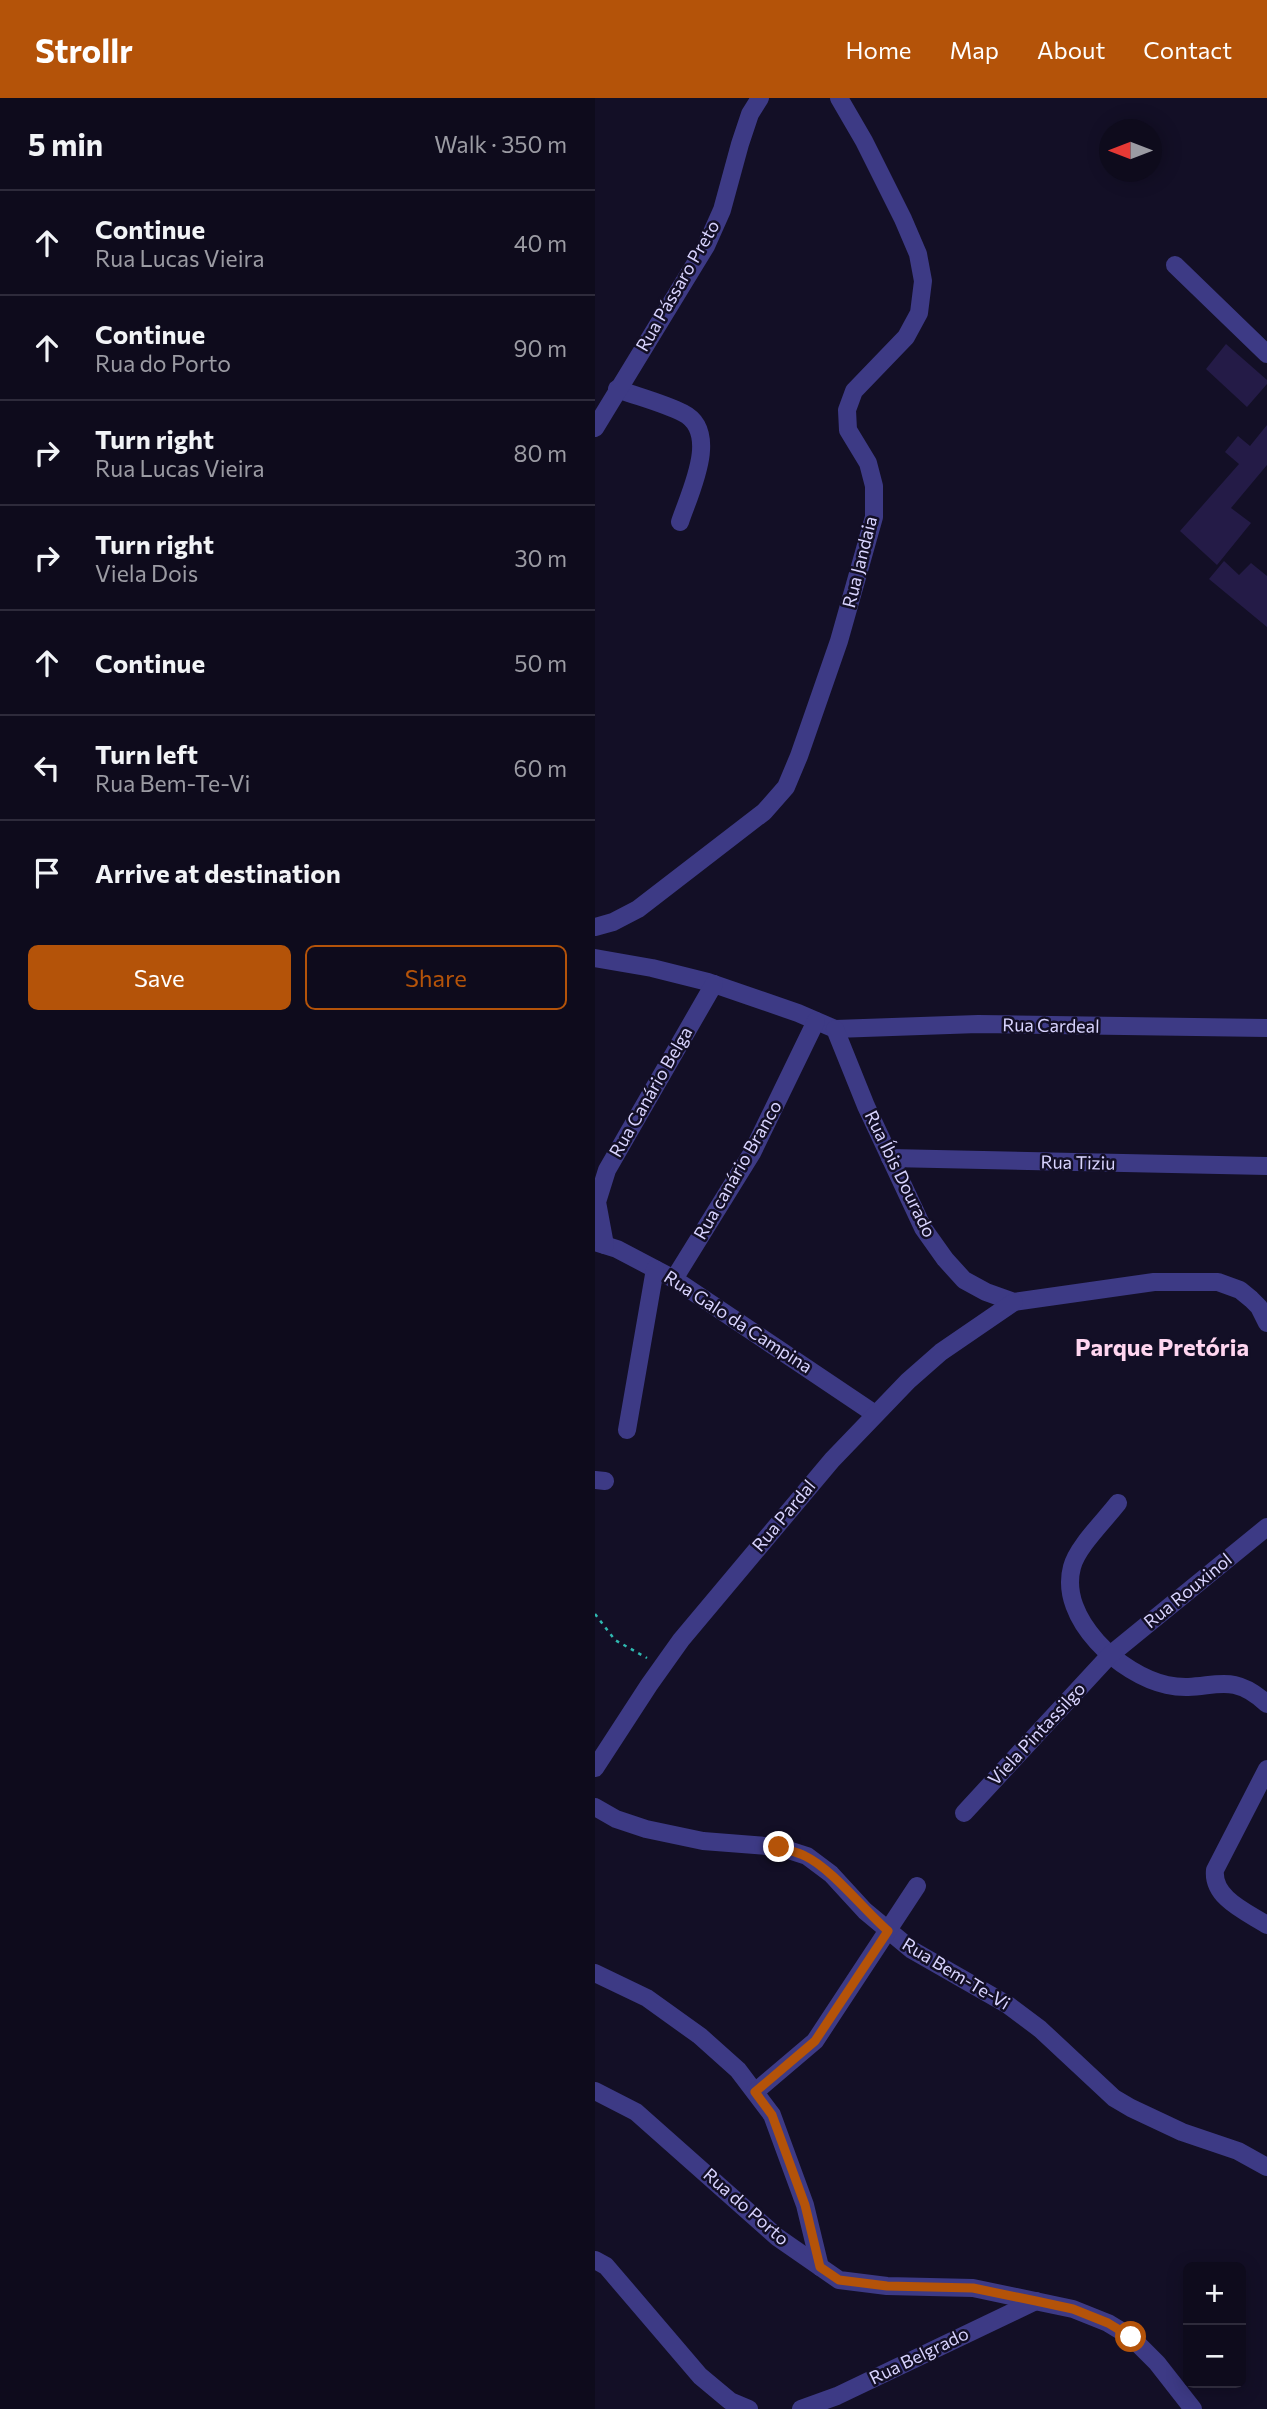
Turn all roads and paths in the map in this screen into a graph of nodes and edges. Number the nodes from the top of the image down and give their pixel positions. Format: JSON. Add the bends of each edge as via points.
{"nodes":[{"id":1,"x":760,"y":98,"type":"edge"},
{"id":2,"x":839,"y":98,"type":"edge"},
{"id":3,"x":1175,"y":265,"type":"dead end"},
{"id":4,"x":1267,"y":354,"type":"edge"},
{"id":5,"x":617,"y":389,"type":"junction"},
{"id":6,"x":595,"y":428,"type":"edge"},
{"id":7,"x":680,"y":522,"type":"dead end"},
{"id":8,"x":595,"y":927,"type":"edge"},
{"id":9,"x":595,"y":958,"type":"edge"},
{"id":10,"x":714,"y":984,"type":"junction"},
{"id":11,"x":816,"y":1021,"type":"junction"},
{"id":12,"x":1267,"y":1028,"type":"edge"},
{"id":13,"x":835,"y":1029,"type":"junction"},
{"id":14,"x":890,"y":1158,"type":"junction"},
{"id":15,"x":1267,"y":1166,"type":"edge"},
{"id":16,"x":600,"y":1243,"type":"edge"},
{"id":17,"x":655,"y":1269,"type":"junction"},
{"id":18,"x":674,"y":1279,"type":"junction"},
{"id":19,"x":1013,"y":1302,"type":"junction"},
{"id":20,"x":1267,"y":1323,"type":"edge"},
{"id":21,"x":875,"y":1414,"type":"junction"},
{"id":22,"x":627,"y":1430,"type":"dead end"},
{"id":23,"x":1118,"y":1503,"type":"dead end"},
{"id":24,"x":1267,"y":1527,"type":"edge"},
{"id":25,"x":595,"y":1614,"type":"edge"},
{"id":26,"x":1109,"y":1655,"type":"junction"},
{"id":27,"x":662,"y":1666,"type":"junction"},
{"id":28,"x":1267,"y":1704,"type":"edge"},
{"id":29,"x":595,"y":1768,"type":"edge"},
{"id":30,"x":1267,"y":1769,"type":"edge"},
{"id":31,"x":595,"y":1807,"type":"edge"},
{"id":32,"x":964,"y":1812,"type":"dead end"},
{"id":33,"x":917,"y":1886,"type":"dead end"},
{"id":34,"x":1267,"y":1925,"type":"edge"},
{"id":35,"x":888,"y":1931,"type":"junction"},
{"id":36,"x":595,"y":1973,"type":"edge"},
{"id":37,"x":595,"y":2091,"type":"edge"},
{"id":38,"x":755,"y":2092,"type":"junction"},
{"id":39,"x":1267,"y":2166,"type":"edge"},
{"id":40,"x":595,"y":2260,"type":"edge"},
{"id":41,"x":820,"y":2267,"type":"junction"},
{"id":42,"x":1036,"y":2301,"type":"junction"},
{"id":43,"x":749,"y":2409,"type":"edge"},
{"id":44,"x":801,"y":2409,"type":"edge"},
{"id":45,"x":1193,"y":2409,"type":"edge"}],
"edges":[{"from":1,"to":5,"type":"street","name":"Rua Pássaro Preto","via":[[706,246]]},
{"from":2,"to":8,"type":"street","name":"Rua Jandaia","via":[[903,219],[918,254],[923,281],[919,313],[906,337],[854,391],[847,411],[848,430],[868,463],[874,486],[874,517],[839,641],[786,787],[764,812],[638,909]]},
{"from":3,"to":4,"type":"street"},
{"from":5,"to":6,"type":"street","name":"Rua Pássaro Preto"},
{"from":5,"to":7,"type":"street","via":[[686,414],[700,432],[702,459]]},
{"from":9,"to":10,"type":"street"},
{"from":10,"to":11,"type":"street"},
{"from":10,"to":16,"type":"street","name":"Rua Canário Belga","via":[[607,1170],[597,1202]]},
{"from":11,"to":13,"type":"street"},
{"from":11,"to":18,"type":"street","name":"Rua canário Branco","via":[[752,1153]]},
{"from":12,"to":13,"type":"street","name":"Rua Cardeal","via":[[978,1024]]},
{"from":13,"to":14,"type":"street","name":"Rua Íbis Dourado"},
{"from":14,"to":15,"type":"street","name":"Rua Tiziu"},
{"from":14,"to":19,"type":"street","name":"Rua Íbis Dourado","via":[[923,1228],[945,1259],[964,1280]]},
{"from":16,"to":17,"type":"street","name":"Rua Galo da Campina"},
{"from":17,"to":18,"type":"street","name":"Rua Galo da Campina"},
{"from":17,"to":22,"type":"street"},
{"from":18,"to":21,"type":"street","name":"Rua Galo da Campina"},
{"from":19,"to":20,"type":"street","name":"Rua Íbis Dourado","via":[[1154,1282],[1218,1282],[1251,1299]]},
{"from":19,"to":21,"type":"street","name":"Rua Pardal","via":[[941,1352]]},
{"from":21,"to":27,"type":"street","name":"Rua Pardal"},
{"from":23,"to":26,"type":"street","via":[[1081,1550],[1070,1577],[1073,1606]]},
{"from":24,"to":26,"type":"street","name":"Rua Rouxinol"},
{"from":25,"to":27,"type":"path","via":[[615,1640]]},
{"from":26,"to":28,"type":"street","via":[[1166,1685],[1234,1684],[1246,1687]]},
{"from":26,"to":32,"type":"street","name":"Viela Pintassilgo"},
{"from":27,"to":29,"type":"street","name":"Rua Pardal"},
{"from":30,"to":34,"type":"street","via":[[1215,1870],[1215,1885],[1224,1896]]},
{"from":31,"to":35,"type":"street","name":"Rua Bem-Te-Vi","via":[[646,1829],[703,1841],[779,1847],[807,1857],[831,1874]]},
{"from":33,"to":35,"type":"street"},
{"from":35,"to":38,"type":"street","via":[[815,2041]]},
{"from":35,"to":39,"type":"street","name":"Rua Bem-Te-Vi","via":[[927,1960],[1008,2005],[1114,2098]]},
{"from":36,"to":38,"type":"street","via":[[647,1998],[700,2036]]},
{"from":37,"to":41,"type":"street","name":"Rua do Porto","via":[[636,2112],[777,2237]]},
{"from":38,"to":41,"type":"street","via":[[772,2115],[805,2205]]},
{"from":40,"to":43,"type":"street","via":[[606,2266],[700,2376],[730,2401]]},
{"from":41,"to":42,"type":"street","name":"Rua do Porto","via":[[839,2280],[973,2288]]},
{"from":42,"to":44,"type":"street","name":"Rua Belgrado"},
{"from":42,"to":45,"type":"street","name":"Rua do Porto","via":[[1073,2309],[1131,2337]]}]}
